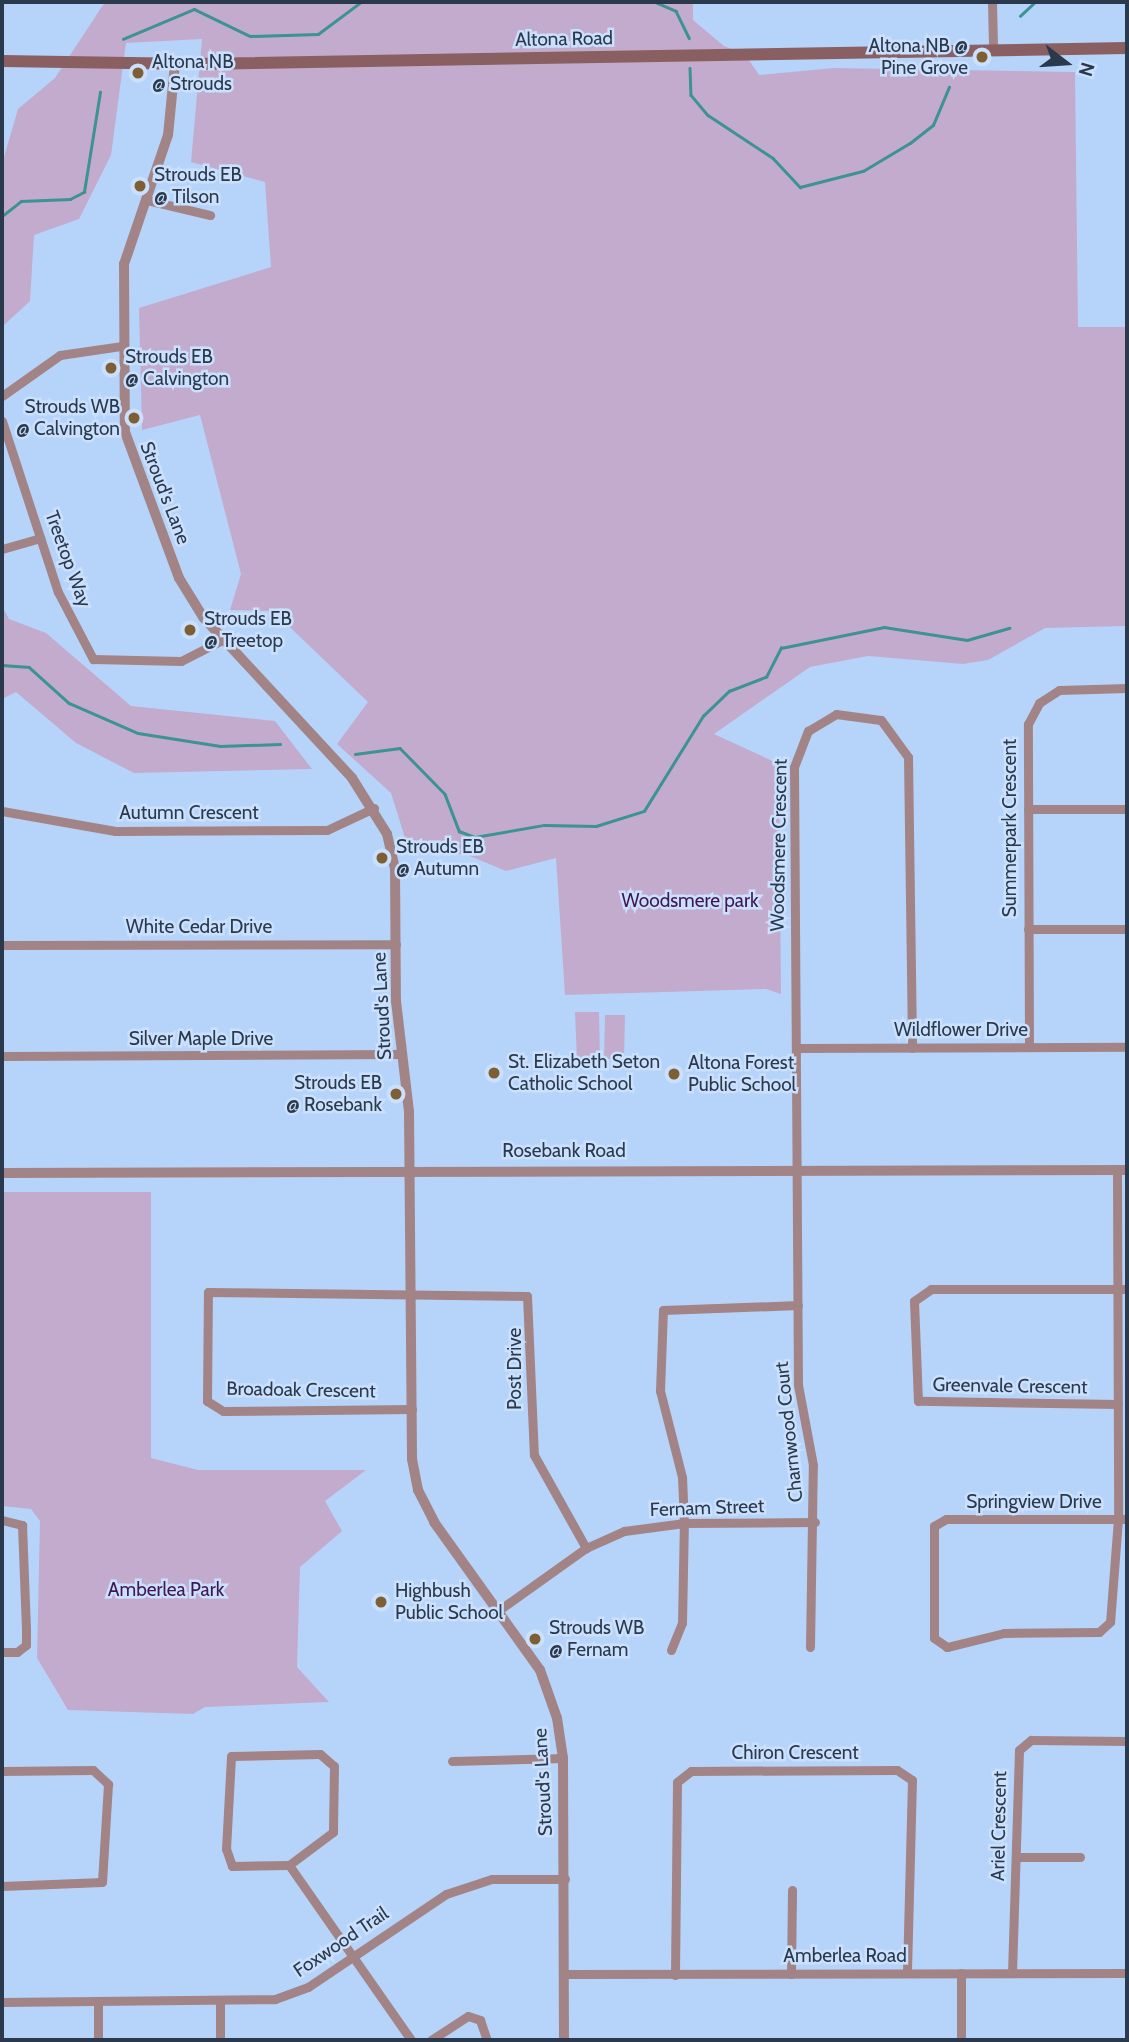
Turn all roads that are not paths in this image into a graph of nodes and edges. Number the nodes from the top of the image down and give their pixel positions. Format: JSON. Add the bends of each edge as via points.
{"nodes":[{"id":1,"x":992,"y":2,"type":"edge"},
{"id":2,"x":993,"y":47,"type":"junction"},
{"id":3,"x":1127,"y":48,"type":"edge"},
{"id":4,"x":2,"y":61,"type":"edge"},
{"id":5,"x":174,"y":64,"type":"junction"},
{"id":6,"x":147,"y":200,"type":"junction"},
{"id":7,"x":210,"y":215,"type":"dead end"},
{"id":8,"x":122,"y":346,"type":"junction"},
{"id":9,"x":2,"y":396,"type":"edge"},
{"id":10,"x":2,"y":421,"type":"edge"},
{"id":11,"x":40,"y":538,"type":"junction"},
{"id":12,"x":2,"y":548,"type":"edge"},
{"id":13,"x":220,"y":641,"type":"junction"},
{"id":14,"x":1127,"y":688,"type":"edge"},
{"id":15,"x":374,"y":808,"type":"junction"},
{"id":16,"x":1127,"y":808,"type":"edge"},
{"id":17,"x":1028,"y":809,"type":"junction"},
{"id":18,"x":2,"y":811,"type":"edge"},
{"id":19,"x":1028,"y":929,"type":"junction"},
{"id":20,"x":1127,"y":929,"type":"edge"},
{"id":21,"x":397,"y":944,"type":"junction"},
{"id":22,"x":2,"y":945,"type":"edge"},
{"id":23,"x":1029,"y":1047,"type":"junction"},
{"id":24,"x":1127,"y":1047,"type":"edge"},
{"id":25,"x":796,"y":1048,"type":"junction"},
{"id":26,"x":912,"y":1048,"type":"junction"},
{"id":27,"x":401,"y":1054,"type":"junction"},
{"id":28,"x":2,"y":1056,"type":"edge"},
{"id":29,"x":410,"y":1168,"type":"junction"},
{"id":30,"x":797,"y":1170,"type":"junction"},
{"id":31,"x":1122,"y":1170,"type":"edge"},
{"id":32,"x":2,"y":1173,"type":"edge"},
{"id":33,"x":1122,"y":1289,"type":"edge"},
{"id":34,"x":409,"y":1290,"type":"junction"},
{"id":35,"x":798,"y":1305,"type":"junction"},
{"id":36,"x":1118,"y":1404,"type":"junction"},
{"id":37,"x":412,"y":1409,"type":"junction"},
{"id":38,"x":1123,"y":1519,"type":"edge"},
{"id":39,"x":2,"y":1520,"type":"edge"},
{"id":40,"x":815,"y":1522,"type":"junction"},
{"id":41,"x":684,"y":1523,"type":"junction"},
{"id":42,"x":586,"y":1548,"type":"junction"},
{"id":43,"x":499,"y":1610,"type":"junction"},
{"id":44,"x":810,"y":1647,"type":"dead end"},
{"id":45,"x":671,"y":1650,"type":"dead end"},
{"id":46,"x":2,"y":1652,"type":"edge"},
{"id":47,"x":1127,"y":1741,"type":"edge"},
{"id":48,"x":563,"y":1758,"type":"junction"},
{"id":49,"x":452,"y":1761,"type":"dead end"},
{"id":50,"x":2,"y":1771,"type":"edge"},
{"id":51,"x":1017,"y":1857,"type":"junction"},
{"id":52,"x":1080,"y":1857,"type":"dead end"},
{"id":53,"x":289,"y":1865,"type":"junction"},
{"id":54,"x":565,"y":1879,"type":"junction"},
{"id":55,"x":2,"y":1886,"type":"edge"},
{"id":56,"x":792,"y":1890,"type":"dead end"},
{"id":57,"x":354,"y":1956,"type":"junction"},
{"id":58,"x":907,"y":1973,"type":"junction"},
{"id":59,"x":961,"y":1973,"type":"junction"},
{"id":60,"x":1012,"y":1973,"type":"junction"},
{"id":61,"x":1127,"y":1973,"type":"edge"},
{"id":62,"x":564,"y":1974,"type":"junction"},
{"id":63,"x":791,"y":1974,"type":"junction"},
{"id":64,"x":675,"y":1975,"type":"junction"},
{"id":65,"x":98,"y":2002,"type":"junction"},
{"id":66,"x":220,"y":2002,"type":"junction"},
{"id":67,"x":2,"y":2003,"type":"edge"},
{"id":68,"x":98,"y":2040,"type":"edge"},
{"id":69,"x":220,"y":2040,"type":"edge"},
{"id":70,"x":411,"y":2040,"type":"edge"},
{"id":71,"x":431,"y":2040,"type":"edge"},
{"id":72,"x":487,"y":2040,"type":"edge"},
{"id":73,"x":564,"y":2040,"type":"edge"},
{"id":74,"x":961,"y":2040,"type":"edge"}],
"edges":[{"from":1,"to":2,"type":"street"},
{"from":2,"to":3,"type":"main road","name":"Altona Road"},
{"from":2,"to":5,"type":"main road","name":"Altona Road"},
{"from":4,"to":5,"type":"main road","name":"Altona Road"},
{"from":5,"to":6,"type":"street","name":"Stroud's Lane","via":[[174,106]]},
{"from":6,"to":7,"type":"street"},
{"from":6,"to":8,"type":"street","name":"Stroud's Lane","via":[[124,264]]},
{"from":8,"to":9,"type":"street","via":[[61,355]]},
{"from":8,"to":13,"type":"street","name":"Stroud's Lane","via":[[130,457],[179,578]]},
{"from":10,"to":11,"type":"street","name":"Treetop Way"},
{"from":11,"to":12,"type":"street"},
{"from":11,"to":13,"type":"street","name":"Treetop Way","via":[[58,593],[93,659],[181,661]]},
{"from":13,"to":15,"type":"street","name":"Stroud's Lane"},
{"from":14,"to":17,"type":"street","name":"Summerpark Crescent","via":[[1064,689],[1039,703],[1027,729]]},
{"from":15,"to":18,"type":"street","name":"Autumn Crescent","via":[[327,830],[115,831]]},
{"from":15,"to":21,"type":"street","name":"Stroud's Lane","via":[[395,868]]},
{"from":16,"to":17,"type":"street"},
{"from":17,"to":19,"type":"street","name":"Summerpark Crescent"},
{"from":19,"to":20,"type":"street"},
{"from":19,"to":23,"type":"street","name":"Summerpark Crescent"},
{"from":21,"to":22,"type":"street","name":"White Cedar Drive"},
{"from":21,"to":27,"type":"street","name":"Stroud's Lane"},
{"from":23,"to":24,"type":"street","name":"Wildflower Drive"},
{"from":23,"to":26,"type":"street","name":"Wildflower Drive"},
{"from":25,"to":26,"type":"street","name":"Wildflower Drive"},
{"from":25,"to":26,"type":"street","name":"Woodsmere Crescent","via":[[794,766],[808,731],[849,712],[886,724],[908,757]]},
{"from":25,"to":30,"type":"street","name":"Woodsmere Crescent"},
{"from":27,"to":28,"type":"street","name":"Silver Maple Drive"},
{"from":27,"to":29,"type":"street","name":"Stroud's Lane"},
{"from":29,"to":30,"type":"street","name":"Rosebank Road"},
{"from":29,"to":32,"type":"street","name":"Rosebank Road"},
{"from":29,"to":34,"type":"street","name":"Stroud's Lane"},
{"from":30,"to":31,"type":"street","name":"Rosebank Road"},
{"from":30,"to":35,"type":"street","name":"Charnwood Court"},
{"from":31,"to":33,"type":"street","name":"Springview Drive"},
{"from":33,"to":36,"type":"street","name":"Springview Drive"},
{"from":33,"to":36,"type":"street","name":"Greenvale Crescent","via":[[931,1289],[914,1301],[918,1401]]},
{"from":34,"to":37,"type":"street","name":"Stroud's Lane"},
{"from":34,"to":37,"type":"street","name":"Broadoak Crescent","via":[[208,1292],[207,1401],[223,1411]]},
{"from":34,"to":42,"type":"street","name":"Post Drive","via":[[527,1296],[534,1455]]},
{"from":35,"to":40,"type":"street","name":"Charnwood Court","via":[[798,1385],[813,1465]]},
{"from":35,"to":41,"type":"street","via":[[663,1310],[660,1391],[682,1477]]},
{"from":36,"to":38,"type":"street","name":"Springview Drive"},
{"from":37,"to":43,"type":"street","name":"Stroud's Lane","via":[[418,1490]]},
{"from":38,"to":38,"type":"street","name":"Springview Drive","via":[[946,1519],[934,1526],[933,1638],[947,1647],[1004,1633],[1099,1632],[1110,1622]]},
{"from":39,"to":46,"type":"street","via":[[22,1525],[26,1619],[26,1644]]},
{"from":40,"to":41,"type":"street","name":"Fernam Street"},
{"from":40,"to":44,"type":"street","name":"Charnwood Court"},
{"from":41,"to":42,"type":"street","name":"Fernam Street","via":[[624,1531]]},
{"from":41,"to":45,"type":"street","via":[[682,1623]]},
{"from":42,"to":43,"type":"street","name":"Fernam Street"},
{"from":43,"to":48,"type":"street","name":"Stroud's Lane","via":[[540,1670]]},
{"from":47,"to":51,"type":"street","name":"Ariel Crescent","via":[[1031,1740],[1019,1750]]},
{"from":48,"to":49,"type":"street"},
{"from":48,"to":54,"type":"street","name":"Stroud's Lane"},
{"from":50,"to":55,"type":"street","via":[[93,1770],[108,1784],[102,1882]]},
{"from":51,"to":52,"type":"street"},
{"from":51,"to":60,"type":"street","name":"Ariel Crescent"},
{"from":53,"to":53,"type":"street","via":[[333,1832],[334,1766],[320,1754],[231,1756],[226,1849],[232,1866]]},
{"from":53,"to":57,"type":"street"},
{"from":54,"to":57,"type":"street","name":"Foxwood Trail","via":[[492,1879],[446,1894]]},
{"from":54,"to":62,"type":"street","name":"Stroud's Lane"},
{"from":56,"to":63,"type":"street"},
{"from":57,"to":66,"type":"street","name":"Foxwood Trail","via":[[292,1995]]},
{"from":57,"to":70,"type":"street"},
{"from":58,"to":59,"type":"street","name":"Amberlea Road"},
{"from":58,"to":63,"type":"street","name":"Amberlea Road"},
{"from":58,"to":64,"type":"street","name":"Chiron Crescent","via":[[912,1780],[903,1771],[691,1771],[677,1782]]},
{"from":59,"to":60,"type":"street","name":"Amberlea Road"},
{"from":59,"to":74,"type":"street"},
{"from":60,"to":61,"type":"street","name":"Amberlea Road"},
{"from":62,"to":64,"type":"street","name":"Amberlea Road"},
{"from":62,"to":73,"type":"street","name":"Stroud's Lane"},
{"from":63,"to":64,"type":"street","name":"Amberlea Road"},
{"from":65,"to":66,"type":"street","name":"Foxwood Trail"},
{"from":65,"to":67,"type":"street","name":"Foxwood Trail"},
{"from":65,"to":68,"type":"street"},
{"from":66,"to":69,"type":"street"},
{"from":71,"to":72,"type":"street","via":[[468,2016],[480,2020]]}]}
